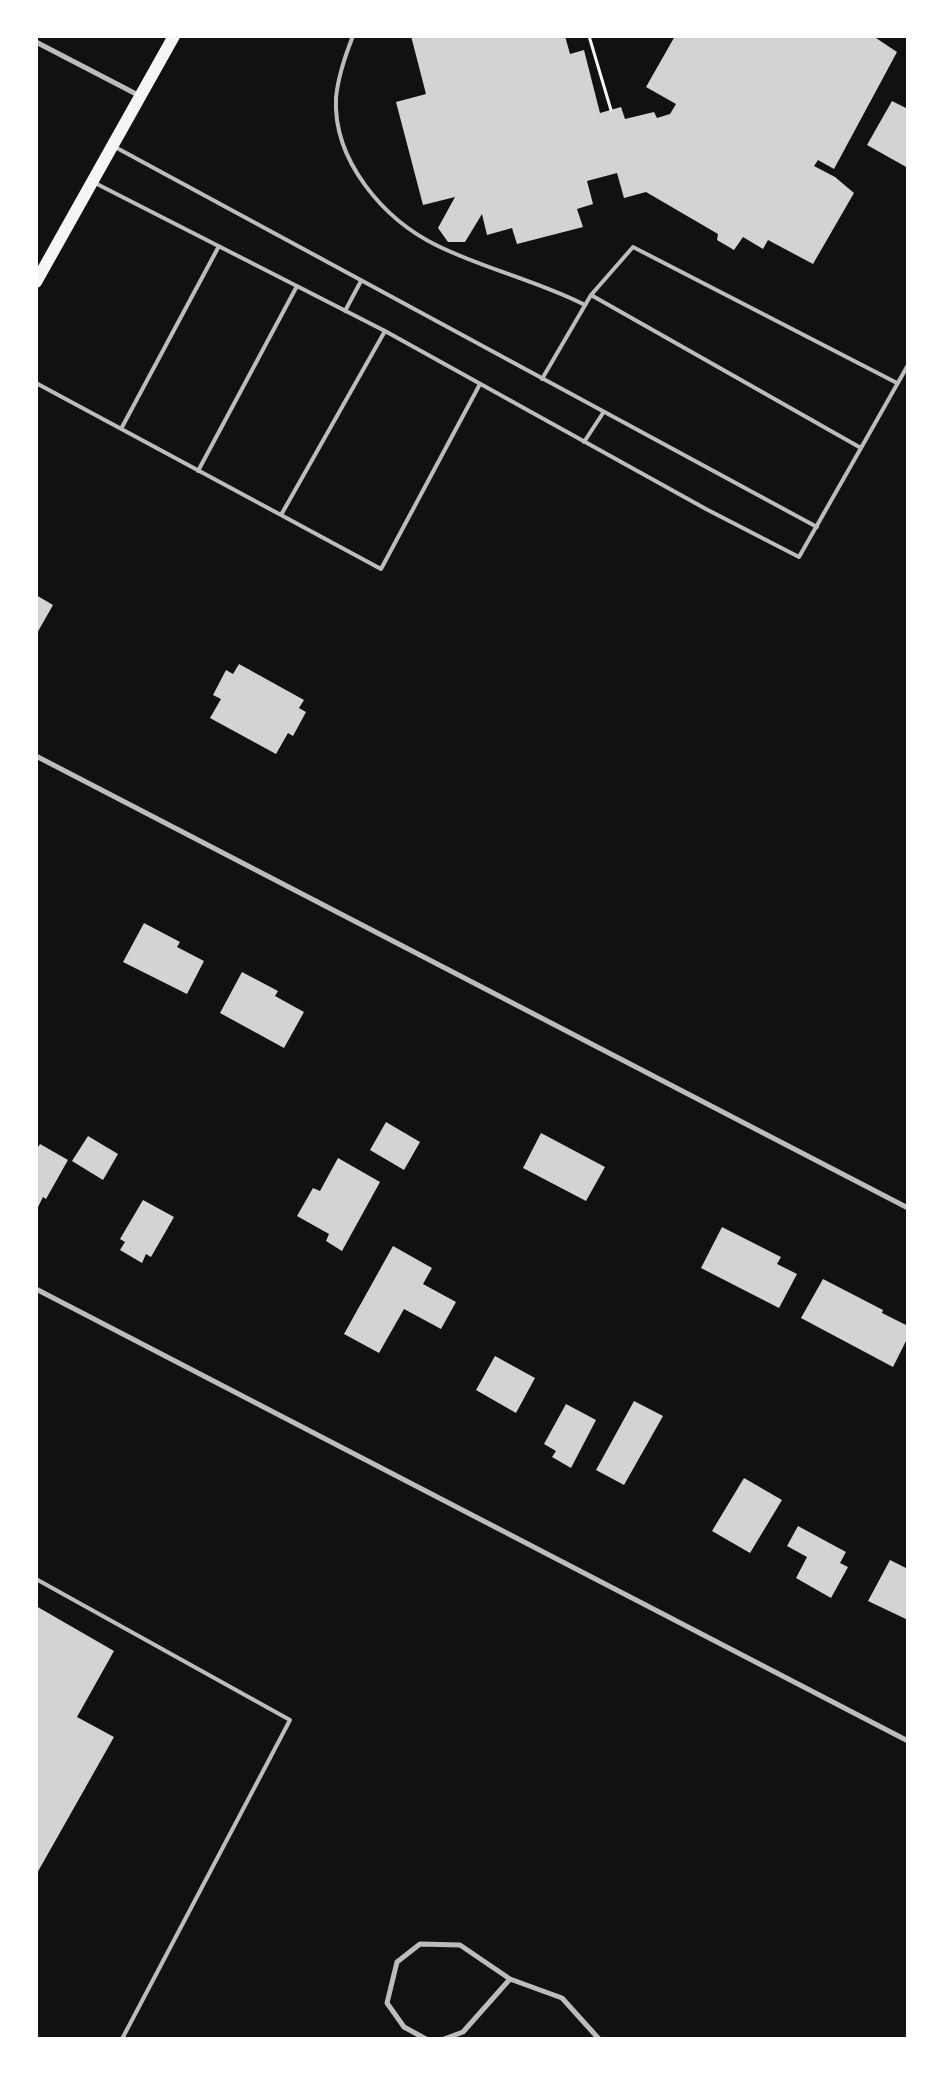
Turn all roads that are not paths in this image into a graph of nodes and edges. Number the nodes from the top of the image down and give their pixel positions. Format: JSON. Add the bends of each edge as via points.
{"nodes":[{"id":1,"x":174,"y":36,"type":"edge"},
{"id":2,"x":353,"y":36,"type":"edge"},
{"id":3,"x":36,"y":42,"type":"edge"},
{"id":4,"x":140,"y":96,"type":"junction"},
{"id":5,"x":112,"y":146,"type":"junction"},
{"id":6,"x":93,"y":182,"type":"junction"},
{"id":7,"x":219,"y":246,"type":"junction"},
{"id":8,"x":361,"y":281,"type":"junction"},
{"id":9,"x":36,"y":282,"type":"edge"},
{"id":10,"x":297,"y":286,"type":"junction"},
{"id":11,"x":590,"y":295,"type":"junction"},
{"id":12,"x":585,"y":305,"type":"junction"},
{"id":13,"x":345,"y":311,"type":"junction"},
{"id":14,"x":385,"y":331,"type":"junction"},
{"id":15,"x":908,"y":365,"type":"edge"},
{"id":16,"x":542,"y":380,"type":"junction"},
{"id":17,"x":36,"y":383,"type":"edge"},
{"id":18,"x":897,"y":383,"type":"junction"},
{"id":19,"x":480,"y":384,"type":"junction"},
{"id":20,"x":603,"y":412,"type":"junction"},
{"id":21,"x":121,"y":429,"type":"junction"},
{"id":22,"x":584,"y":442,"type":"junction"},
{"id":23,"x":861,"y":448,"type":"junction"},
{"id":24,"x":198,"y":471,"type":"junction"},
{"id":25,"x":281,"y":515,"type":"junction"},
{"id":26,"x":817,"y":527,"type":"junction"},
{"id":27,"x":36,"y":756,"type":"edge"},
{"id":28,"x":908,"y":1208,"type":"edge"},
{"id":29,"x":36,"y":1289,"type":"edge"},
{"id":30,"x":36,"y":1579,"type":"edge"},
{"id":31,"x":908,"y":1741,"type":"edge"},
{"id":32,"x":510,"y":1979,"type":"junction"},
{"id":33,"x":122,"y":2039,"type":"edge"},
{"id":34,"x":426,"y":2039,"type":"edge"},
{"id":35,"x":444,"y":2039,"type":"edge"},
{"id":36,"x":599,"y":2039,"type":"edge"}],
"edges":[{"from":1,"to":4,"type":"main road"},
{"from":2,"to":12,"type":"lane","via":[[343,61],[336,98],[340,136],[355,170],[380,205],[436,245]]},
{"from":3,"to":4,"type":"street"},
{"from":4,"to":5,"type":"main road"},
{"from":5,"to":6,"type":"main road"},
{"from":5,"to":8,"type":"lane"},
{"from":6,"to":7,"type":"lane"},
{"from":6,"to":9,"type":"main road"},
{"from":7,"to":10,"type":"lane"},
{"from":7,"to":21,"type":"lane"},
{"from":8,"to":13,"type":"lane"},
{"from":8,"to":16,"type":"lane"},
{"from":10,"to":13,"type":"lane"},
{"from":10,"to":24,"type":"lane"},
{"from":11,"to":12,"type":"lane"},
{"from":11,"to":18,"type":"lane","via":[[633,247]]},
{"from":11,"to":23,"type":"lane"},
{"from":12,"to":16,"type":"lane"},
{"from":13,"to":14,"type":"lane"},
{"from":14,"to":19,"type":"lane"},
{"from":14,"to":25,"type":"lane"},
{"from":15,"to":18,"type":"lane"},
{"from":16,"to":20,"type":"lane"},
{"from":17,"to":21,"type":"lane"},
{"from":18,"to":23,"type":"lane"},
{"from":19,"to":22,"type":"lane"},
{"from":19,"to":25,"type":"lane","via":[[381,569]]},
{"from":20,"to":22,"type":"lane"},
{"from":20,"to":26,"type":"lane"},
{"from":21,"to":24,"type":"lane"},
{"from":22,"to":26,"type":"lane","via":[[799,557]]},
{"from":23,"to":26,"type":"lane"},
{"from":24,"to":25,"type":"lane"},
{"from":27,"to":28,"type":"street"},
{"from":29,"to":31,"type":"street"},
{"from":30,"to":33,"type":"lane","via":[[290,1720]]},
{"from":32,"to":34,"type":"street","via":[[460,1945],[420,1944],[397,1962],[387,2003],[404,2027]]},
{"from":32,"to":35,"type":"street","via":[[463,2032]]},
{"from":32,"to":36,"type":"street","via":[[562,1998]]}]}
